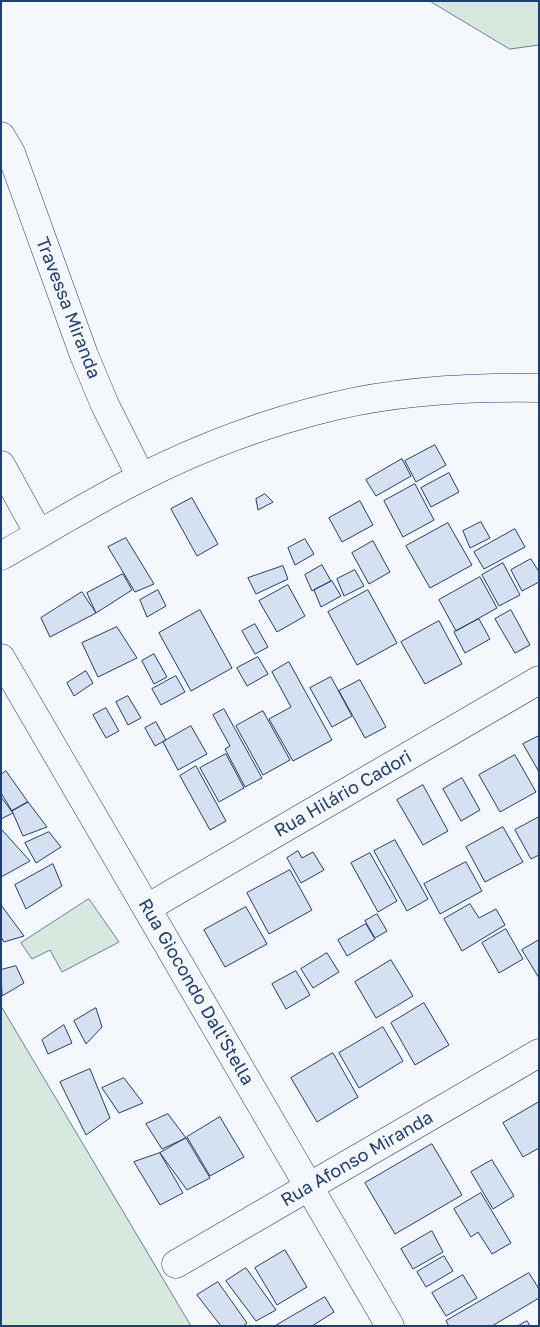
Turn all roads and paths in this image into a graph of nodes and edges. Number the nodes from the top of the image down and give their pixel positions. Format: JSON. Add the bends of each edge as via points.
{"nodes":[{"id":1,"x":1,"y":136,"type":"edge"},
{"id":2,"x":539,"y":388,"type":"edge"},
{"id":3,"x":1,"y":465,"type":"edge"},
{"id":4,"x":141,"y":477,"type":"junction"},
{"id":5,"x":39,"y":534,"type":"junction"},
{"id":6,"x":1,"y":556,"type":"edge"},
{"id":7,"x":1,"y":658,"type":"edge"},
{"id":8,"x":539,"y":680,"type":"edge"},
{"id":9,"x":147,"y":908,"type":"junction"},
{"id":10,"x":539,"y":1053,"type":"edge"},
{"id":11,"x":309,"y":1187,"type":"junction"},
{"id":12,"x":176,"y":1264,"type":"dead end"},
{"id":13,"x":390,"y":1326,"type":"edge"}],
"edges":[{"from":1,"to":4,"type":"street","name":"Travessa Miranda","via":[[11,152],[84,355]]},
{"from":2,"to":4,"type":"street","via":[[454,390],[336,406],[230,438]]},
{"from":3,"to":5,"type":"street"},
{"from":4,"to":5,"type":"street"},
{"from":5,"to":6,"type":"street"},
{"from":7,"to":9,"type":"street","name":"Rua Giocondo Dall'Stella"},
{"from":8,"to":9,"type":"street","name":"Rua Hilário Cadori"},
{"from":9,"to":11,"type":"street","name":"Rua Giocondo Dall'Stella"},
{"from":10,"to":11,"type":"street","name":"Rua Afonso Miranda"},
{"from":11,"to":12,"type":"street","name":"Rua Afonso Miranda"},
{"from":11,"to":13,"type":"street","name":"Rua Giocondo Dall'Stella"}]}
